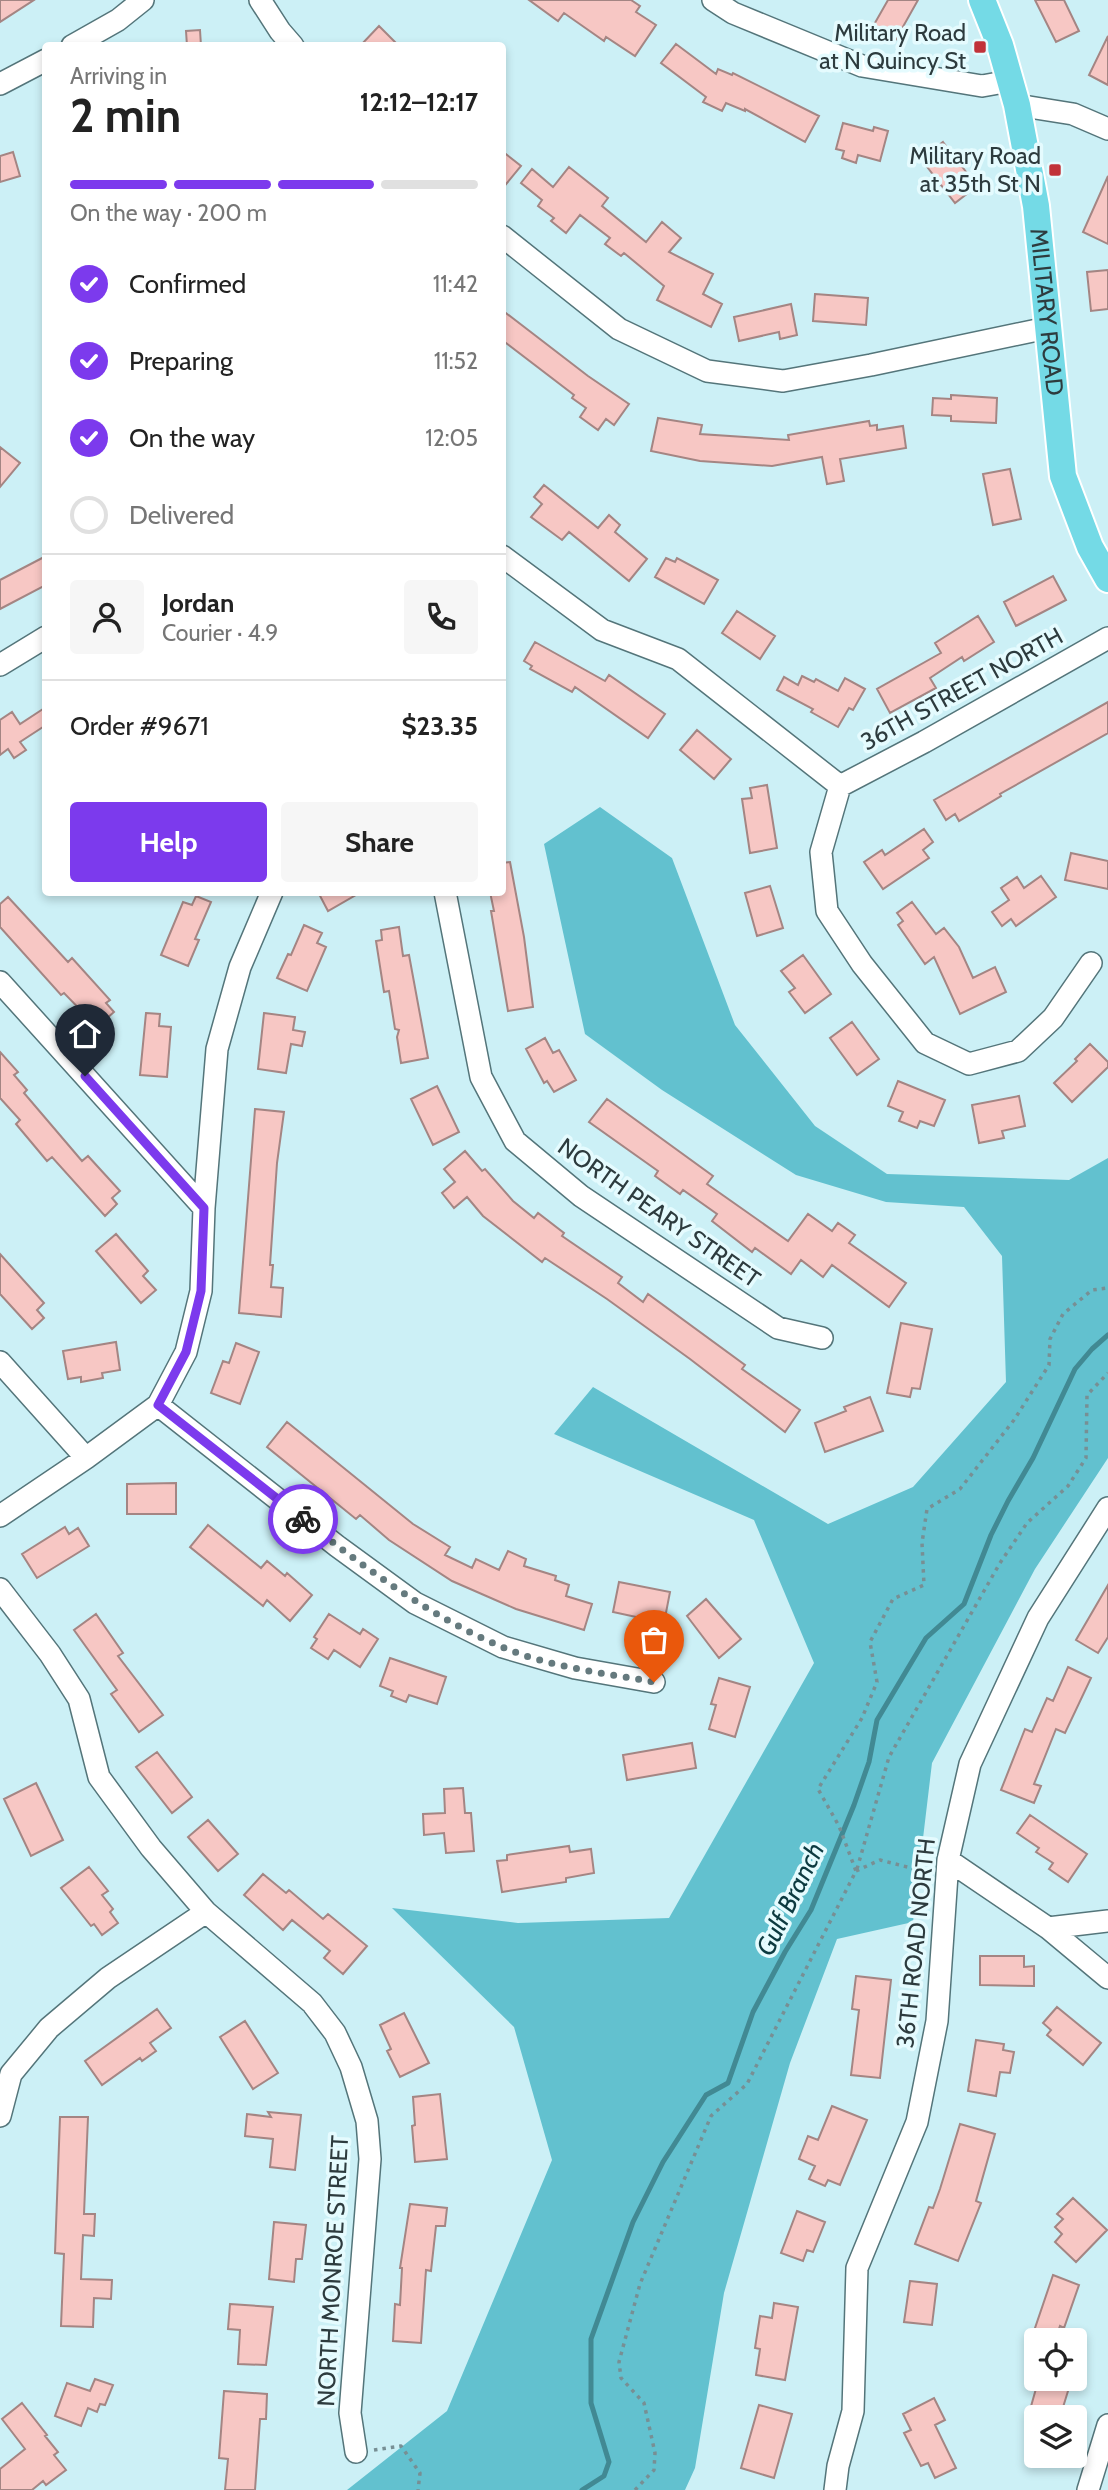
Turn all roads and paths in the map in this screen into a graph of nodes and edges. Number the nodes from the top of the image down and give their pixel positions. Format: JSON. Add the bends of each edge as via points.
{"nodes":[{"id":1,"x":144,"y":0,"type":"edge"},
{"id":2,"x":260,"y":0,"type":"edge"},
{"id":3,"x":713,"y":0,"type":"edge"},
{"id":4,"x":982,"y":0,"type":"edge"},
{"id":5,"x":79,"y":42,"type":"edge"},
{"id":6,"x":290,"y":42,"type":"edge"},
{"id":7,"x":42,"y":62,"type":"edge"},
{"id":8,"x":0,"y":84,"type":"edge"},
{"id":9,"x":1013,"y":93,"type":"junction"},
{"id":10,"x":1108,"y":130,"type":"edge"},
{"id":11,"x":506,"y":239,"type":"edge"},
{"id":12,"x":1047,"y":328,"type":"junction"},
{"id":13,"x":506,"y":559,"type":"edge"},
{"id":14,"x":1108,"y":579,"type":"edge"},
{"id":15,"x":1108,"y":638,"type":"edge"},
{"id":16,"x":42,"y":639,"type":"edge"},
{"id":17,"x":0,"y":665,"type":"edge"},
{"id":18,"x":840,"y":786,"type":"junction"},
{"id":19,"x":270,"y":896,"type":"edge"},
{"id":20,"x":446,"y":896,"type":"edge"},
{"id":21,"x":1091,"y":963,"type":"dead end"},
{"id":22,"x":0,"y":982,"type":"edge"},
{"id":23,"x":204,"y":1208,"type":"junction"},
{"id":24,"x":1108,"y":1288,"type":"edge"},
{"id":25,"x":822,"y":1338,"type":"dead end"},
{"id":26,"x":0,"y":1362,"type":"edge"},
{"id":27,"x":1108,"y":1373,"type":"edge"},
{"id":28,"x":158,"y":1405,"type":"junction"},
{"id":29,"x":86,"y":1458,"type":"junction"},
{"id":30,"x":1108,"y":1508,"type":"edge"},
{"id":31,"x":0,"y":1516,"type":"edge"},
{"id":32,"x":0,"y":1589,"type":"edge"},
{"id":33,"x":654,"y":1682,"type":"dead end"},
{"id":34,"x":947,"y":1868,"type":"junction"},
{"id":35,"x":856,"y":1871,"type":"junction"},
{"id":36,"x":205,"y":1912,"type":"junction"},
{"id":37,"x":1108,"y":1921,"type":"edge"},
{"id":38,"x":1048,"y":1928,"type":"junction"},
{"id":39,"x":1108,"y":1978,"type":"edge"},
{"id":40,"x":0,"y":2116,"type":"edge"},
{"id":41,"x":1108,"y":2425,"type":"edge"},
{"id":42,"x":356,"y":2452,"type":"joint"},
{"id":43,"x":418,"y":2490,"type":"edge"},
{"id":44,"x":635,"y":2490,"type":"edge"},
{"id":45,"x":835,"y":2490,"type":"edge"},
{"id":46,"x":1088,"y":2490,"type":"edge"}],
"edges":[{"from":1,"to":5,"type":"street"},
{"from":2,"to":6,"type":"street"},
{"from":3,"to":9,"type":"street","via":[[733,13],[862,66]]},
{"from":4,"to":9,"type":"main road","name":"MILITARY ROAD"},
{"from":7,"to":8,"type":"street"},
{"from":9,"to":10,"type":"street"},
{"from":9,"to":12,"type":"main road","name":"MILITARY ROAD","via":[[1036,206]]},
{"from":11,"to":12,"type":"street","via":[[619,329],[708,371],[783,381]]},
{"from":12,"to":14,"type":"main road","name":"MILITARY ROAD","via":[[1063,476],[1090,547]]},
{"from":13,"to":18,"type":"street","via":[[602,630],[678,659]]},
{"from":15,"to":18,"type":"street","name":"36TH STREET NORTH"},
{"from":16,"to":17,"type":"street"},
{"from":18,"to":21,"type":"street","via":[[821,852],[827,911],[925,1043],[969,1064],[1018,1051],[1053,1018]]},
{"from":19,"to":23,"type":"street","via":[[240,967],[218,1049]]},
{"from":20,"to":25,"type":"street","name":"NORTH PEARY STREET","via":[[481,1077],[515,1141],[581,1196],[778,1328]]},
{"from":22,"to":23,"type":"street"},
{"from":23,"to":28,"type":"street","via":[[201,1291],[186,1352]]},
{"from":24,"to":35,"type":"path","via":[[1092,1290],[1063,1314],[1050,1339],[1049,1365],[1014,1420],[960,1489],[927,1510],[922,1543],[924,1586],[893,1599],[870,1642],[877,1682],[862,1717],[818,1789]]},
{"from":26,"to":29,"type":"street"},
{"from":27,"to":35,"type":"path","via":[[1087,1395],[1086,1458],[1068,1486],[1027,1523],[1000,1563],[889,1758]]},
{"from":28,"to":29,"type":"street"},
{"from":28,"to":33,"type":"street","via":[[415,1602],[503,1647],[575,1668]]},
{"from":29,"to":31,"type":"street"},
{"from":30,"to":34,"type":"street","name":"36TH ROAD NORTH","via":[[1038,1618],[970,1764]]},
{"from":32,"to":36,"type":"street","name":"NORTH MONROE STREET","via":[[79,1699],[99,1777]]},
{"from":34,"to":35,"type":"path","via":[[899,1867],[880,1860]]},
{"from":34,"to":38,"type":"street"},
{"from":34,"to":45,"type":"street","name":"36TH ROAD NORTH","via":[[937,2021],[917,2122],[857,2268],[853,2411]]},
{"from":35,"to":44,"type":"path","via":[[747,2084],[711,2116],[640,2284],[619,2362],[621,2378],[644,2403],[655,2453],[654,2470]]},
{"from":36,"to":40,"type":"street","via":[[108,1978],[49,2028],[11,2074]]},
{"from":36,"to":42,"type":"street","name":"NORTH MONROE STREET","via":[[312,2003],[335,2033],[351,2067],[367,2121],[370,2160],[350,2413]]},
{"from":37,"to":38,"type":"street"},
{"from":38,"to":39,"type":"street"},
{"from":41,"to":46,"type":"street"},
{"from":42,"to":43,"type":"path","via":[[401,2445],[420,2473]]}]}
